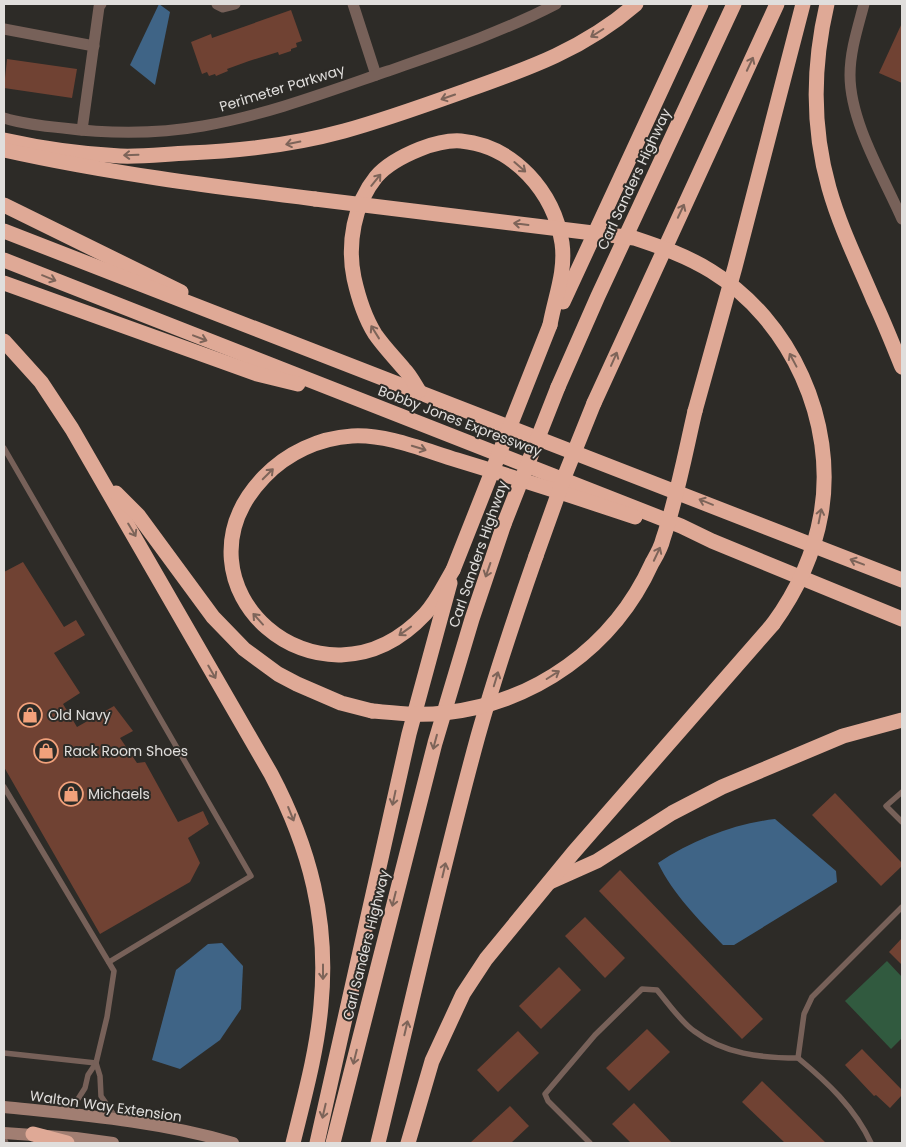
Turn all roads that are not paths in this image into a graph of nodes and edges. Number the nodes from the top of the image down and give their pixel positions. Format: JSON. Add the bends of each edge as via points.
{"nodes":[{"id":1,"x":101,"y":4,"type":"edge"},
{"id":2,"x":217,"y":4,"type":"edge"},
{"id":3,"x":235,"y":4,"type":"edge"},
{"id":4,"x":353,"y":4,"type":"edge"},
{"id":5,"x":556,"y":4,"type":"edge"},
{"id":6,"x":636,"y":4,"type":"edge"},
{"id":7,"x":701,"y":4,"type":"edge"},
{"id":8,"x":734,"y":4,"type":"edge"},
{"id":9,"x":777,"y":4,"type":"edge"},
{"id":10,"x":803,"y":4,"type":"edge"},
{"id":11,"x":827,"y":4,"type":"edge"},
{"id":12,"x":864,"y":4,"type":"edge"},
{"id":13,"x":4,"y":28,"type":"edge"},
{"id":14,"x":94,"y":46,"type":"junction"},
{"id":15,"x":376,"y":75,"type":"junction"},
{"id":16,"x":4,"y":118,"type":"edge"},
{"id":17,"x":82,"y":130,"type":"junction"},
{"id":18,"x":4,"y":140,"type":"edge"},
{"id":19,"x":4,"y":150,"type":"edge"},
{"id":20,"x":4,"y":205,"type":"edge"},
{"id":21,"x":902,"y":219,"type":"edge"},
{"id":22,"x":4,"y":231,"type":"edge"},
{"id":23,"x":4,"y":260,"type":"edge"},
{"id":24,"x":4,"y":283,"type":"edge"},
{"id":25,"x":550,"y":325,"type":"junction"},
{"id":26,"x":270,"y":336,"type":"junction"},
{"id":27,"x":4,"y":341,"type":"edge"},
{"id":28,"x":902,"y":367,"type":"edge"},
{"id":29,"x":418,"y":391,"type":"junction"},
{"id":30,"x":358,"y":399,"type":"junction"},
{"id":31,"x":4,"y":448,"type":"edge"},
{"id":32,"x":97,"y":474,"type":"junction"},
{"id":33,"x":712,"y":541,"type":"junction"},
{"id":34,"x":453,"y":570,"type":"junction"},
{"id":35,"x":902,"y":580,"type":"edge"},
{"id":36,"x":902,"y":619,"type":"edge"},
{"id":37,"x":902,"y":720,"type":"edge"},
{"id":38,"x":4,"y":786,"type":"edge"},
{"id":39,"x":902,"y":792,"type":"edge"},
{"id":40,"x":902,"y":822,"type":"edge"},
{"id":41,"x":546,"y":884,"type":"junction"},
{"id":42,"x":902,"y":907,"type":"edge"},
{"id":43,"x":109,"y":962,"type":"junction"},
{"id":44,"x":4,"y":1052,"type":"edge"},
{"id":45,"x":798,"y":1058,"type":"junction"},
{"id":46,"x":96,"y":1063,"type":"junction"},
{"id":47,"x":4,"y":1107,"type":"edge"},
{"id":48,"x":58,"y":1113,"type":"junction"},
{"id":49,"x":117,"y":1119,"type":"junction"},
{"id":50,"x":4,"y":1133,"type":"edge"},
{"id":51,"x":27,"y":1137,"type":"edge"},
{"id":52,"x":4,"y":1138,"type":"edge"},
{"id":53,"x":6,"y":1143,"type":"edge"},
{"id":54,"x":67,"y":1143,"type":"edge"},
{"id":55,"x":113,"y":1143,"type":"edge"},
{"id":56,"x":233,"y":1143,"type":"edge"},
{"id":57,"x":293,"y":1143,"type":"edge"},
{"id":58,"x":316,"y":1143,"type":"edge"},
{"id":59,"x":333,"y":1143,"type":"edge"},
{"id":60,"x":378,"y":1143,"type":"edge"},
{"id":61,"x":408,"y":1143,"type":"edge"},
{"id":62,"x":590,"y":1143,"type":"edge"},
{"id":63,"x":871,"y":1143,"type":"edge"}],
"edges":[{"from":1,"to":14,"type":"street"},
{"from":2,"to":3,"type":"street","via":[[223,7]]},
{"from":4,"to":15,"type":"street"},
{"from":5,"to":15,"type":"street","name":"Perimeter Parkway","via":[[502,30]]},
{"from":6,"to":18,"type":"highway","one_way":true,"via":[[600,32],[530,68],[390,117],[317,138],[221,152],[120,156]]},
{"from":7,"to":25,"type":"highway"},
{"from":8,"to":59,"type":"highway","name":"Carl Sanders Highway","one_way":true,"bridge":true,"via":[[602,287],[504,524],[435,743]]},
{"from":60,"to":9,"type":"highway","one_way":true,"bridge":true,"via":[[450,844],[514,618],[594,403]]},
{"from":32,"to":10,"type":"highway","one_way":true,"bridge":true,"via":[[138,515],[229,635],[278,674],[296,684],[341,703],[372,711],[442,714],[482,706],[550,678],[588,652],[615,623],[640,589],[663,540]]},
{"from":11,"to":28,"type":"highway","via":[[820,35],[816,94],[828,187],[847,241]]},
{"from":12,"to":21,"type":"street","via":[[853,45],[851,98]]},
{"from":13,"to":14,"type":"street"},
{"from":14,"to":17,"type":"street"},
{"from":15,"to":17,"type":"street","name":"Perimeter Parkway","via":[[255,115],[201,126],[145,132]]},
{"from":16,"to":17,"type":"street","name":"Perimeter Parkway"},
{"from":41,"to":19,"type":"highway","one_way":true,"bridge":true,"via":[[773,624],[794,592],[810,554],[821,514],[823,472],[820,433],[808,393],[786,346],[760,311],[712,271],[674,252],[634,238],[174,182]]},
{"from":20,"to":26,"type":"highway"},
{"from":22,"to":26,"type":"highway","name":"Bobby Jones Expressway"},
{"from":23,"to":30,"type":"highway","name":"Bobby Jones Expressway","one_way":true},
{"from":24,"to":30,"type":"highway","via":[[257,374]]},
{"from":29,"to":25,"type":"highway","one_way":true,"via":[[374,332],[354,278],[352,260],[355,220],[368,190],[377,176],[402,157],[427,146],[460,141],[508,157],[532,178],[554,214],[562,243],[561,282]]},
{"from":25,"to":34,"type":"highway","bridge":true},
{"from":26,"to":29,"type":"highway","name":"Bobby Jones Expressway"},
{"from":27,"to":32,"type":"highway","via":[[41,382],[72,428]]},
{"from":35,"to":29,"type":"highway","name":"Bobby Jones Expressway","one_way":true},
{"from":30,"to":33,"type":"highway","name":"Bobby Jones Expressway","via":[[682,526]]},
{"from":31,"to":43,"type":"lane","via":[[251,876]]},
{"from":32,"to":57,"type":"highway","one_way":true,"via":[[271,774],[288,808],[312,875],[322,938],[321,1005]]},
{"from":34,"to":33,"type":"highway","one_way":true,"via":[[425,613],[399,636],[368,650],[320,654],[279,638],[252,612],[234,576],[233,538],[242,508],[270,470],[294,453],[332,439],[371,436],[574,496],[679,534]]},
{"from":33,"to":36,"type":"highway","name":"Bobby Jones Expressway"},
{"from":34,"to":58,"type":"highway","one_way":true,"via":[[408,734]]},
{"from":37,"to":41,"type":"highway","via":[[843,736],[722,787],[672,813],[597,861]]},
{"from":38,"to":43,"type":"lane"},
{"from":39,"to":40,"type":"lane","via":[[886,806]]},
{"from":41,"to":61,"type":"highway","via":[[486,959],[463,994],[432,1062]]},
{"from":42,"to":45,"type":"lane","via":[[812,997],[804,1014]]},
{"from":43,"to":46,"type":"lane","via":[[114,971]]},
{"from":44,"to":46,"type":"lane"},
{"from":45,"to":62,"type":"lane","via":[[769,1058],[740,1053],[716,1044],[692,1030],[657,990],[642,989],[595,1035],[545,1094],[548,1101]]},
{"from":45,"to":63,"type":"lane","via":[[826,1080],[853,1113]]},
{"from":46,"to":48,"type":"lane","via":[[78,1099]]},
{"from":46,"to":49,"type":"lane","via":[[101,1096]]},
{"from":47,"to":48,"type":"main road","name":"Walton Way Extension"},
{"from":48,"to":49,"type":"main road","name":"Walton Way Extension"},
{"from":49,"to":56,"type":"main road","name":"Walton Way Extension","via":[[164,1126]]},
{"from":50,"to":51,"type":"main road"},
{"from":51,"to":54,"type":"highway"},
{"from":51,"to":55,"type":"main road"},
{"from":52,"to":53,"type":"lane"}]}
